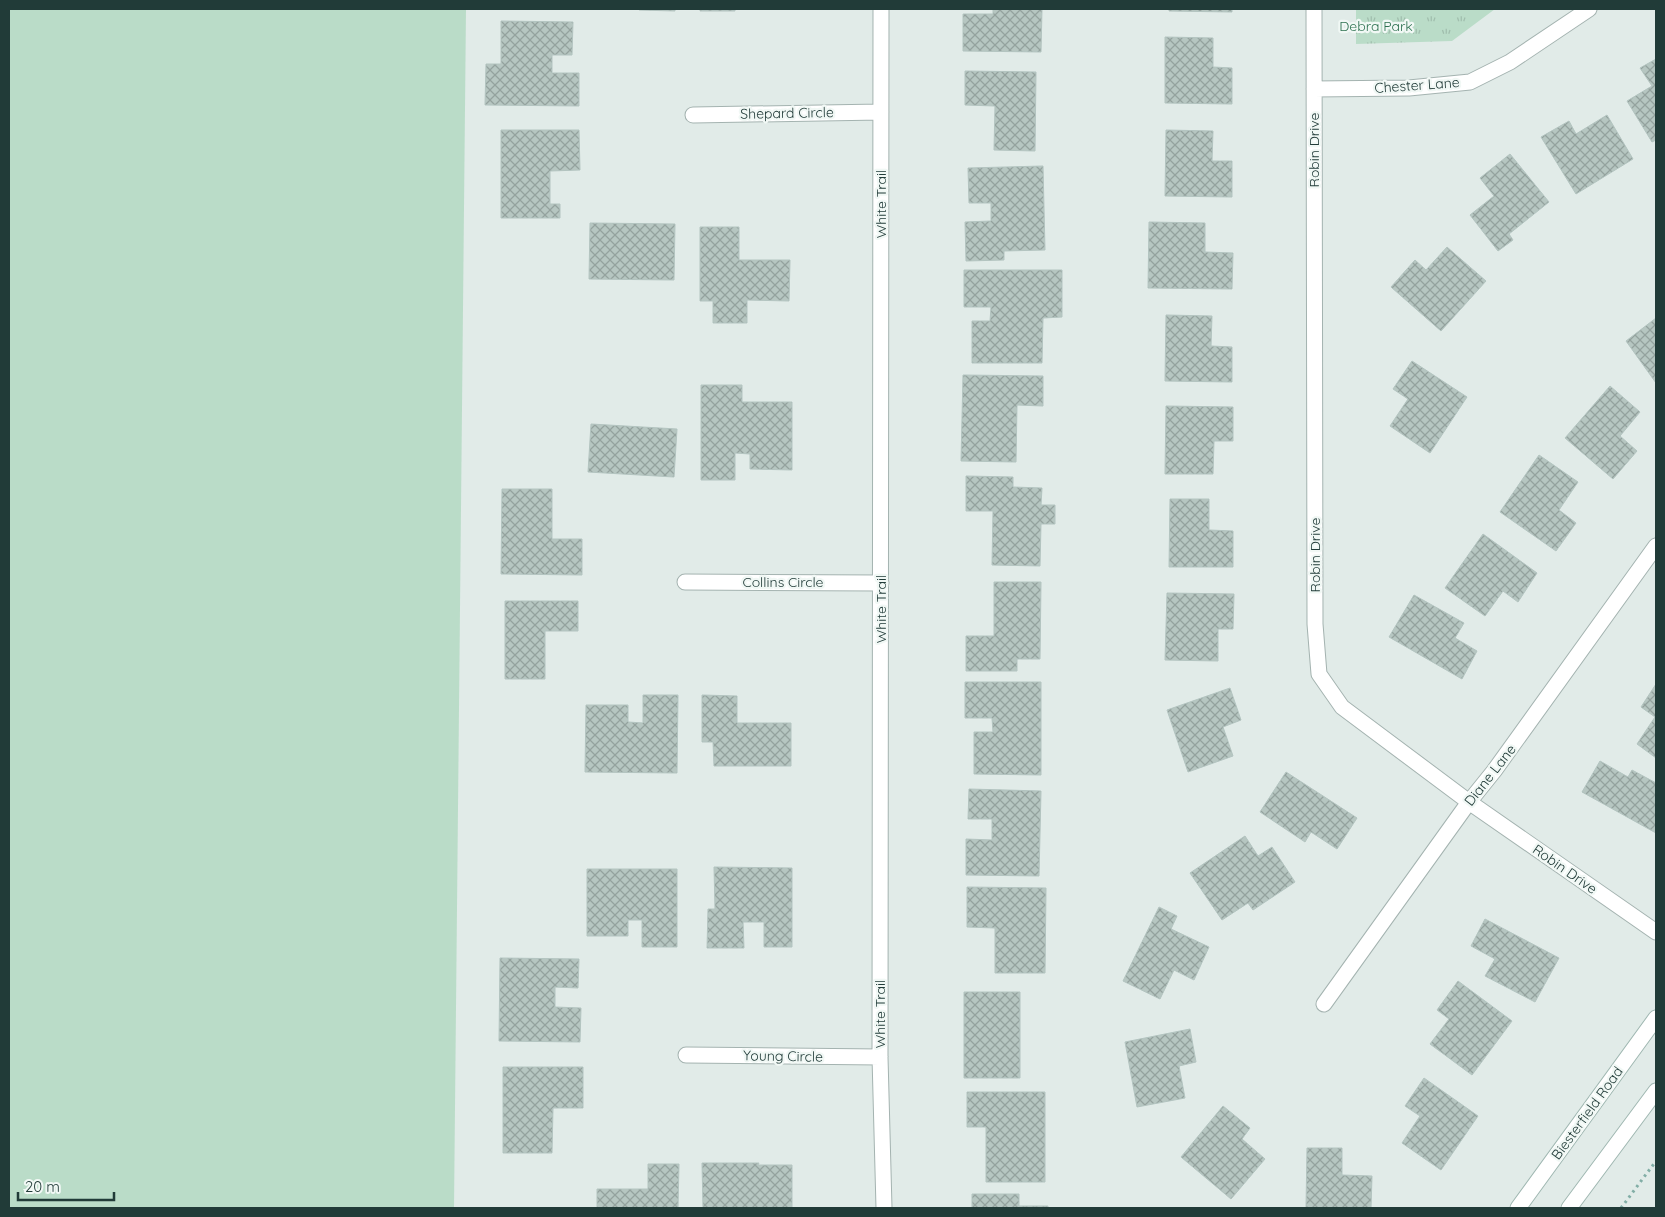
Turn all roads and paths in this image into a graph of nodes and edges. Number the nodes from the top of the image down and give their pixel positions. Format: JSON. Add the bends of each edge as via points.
{"nodes":[{"id":1,"x":882,"y":9,"type":"edge"},
{"id":2,"x":1314,"y":9,"type":"edge"},
{"id":3,"x":1589,"y":9,"type":"edge"},
{"id":4,"x":1314,"y":89,"type":"junction"},
{"id":5,"x":881,"y":112,"type":"junction"},
{"id":6,"x":693,"y":115,"type":"dead end"},
{"id":7,"x":1656,"y":546,"type":"edge"},
{"id":8,"x":685,"y":582,"type":"dead end"},
{"id":9,"x":881,"y":583,"type":"junction"},
{"id":10,"x":1469,"y":802,"type":"junction"},
{"id":11,"x":1656,"y":932,"type":"edge"},
{"id":12,"x":1324,"y":1004,"type":"dead end"},
{"id":13,"x":1656,"y":1018,"type":"edge"},
{"id":14,"x":686,"y":1055,"type":"dead end"},
{"id":15,"x":880,"y":1057,"type":"junction"},
{"id":16,"x":1656,"y":1091,"type":"edge"},
{"id":17,"x":1656,"y":1161,"type":"edge"},
{"id":18,"x":884,"y":1208,"type":"edge"},
{"id":19,"x":1518,"y":1208,"type":"edge"},
{"id":20,"x":1569,"y":1208,"type":"edge"},
{"id":21,"x":1622,"y":1208,"type":"edge"}],
"edges":[{"from":1,"to":5,"type":"street","name":"White Trail"},
{"from":2,"to":4,"type":"street","name":"Robin Drive"},
{"from":3,"to":4,"type":"street","name":"Chester Lane","via":[[1510,62],[1470,82],[1408,88]]},
{"from":4,"to":10,"type":"street","name":"Robin Drive","via":[[1315,624],[1319,674],[1342,707]]},
{"from":5,"to":6,"type":"street","name":"Shepard Circle"},
{"from":5,"to":9,"type":"street","name":"White Trail"},
{"from":7,"to":10,"type":"street","name":"Diane Lane"},
{"from":8,"to":9,"type":"street","name":"Collins Circle"},
{"from":9,"to":15,"type":"street","name":"White Trail"},
{"from":10,"to":11,"type":"street","name":"Robin Drive"},
{"from":10,"to":12,"type":"street","name":"Diane Lane"},
{"from":13,"to":19,"type":"street","name":"Biesterfield Road"},
{"from":14,"to":15,"type":"street","name":"Young Circle"},
{"from":15,"to":18,"type":"street","name":"White Trail"},
{"from":16,"to":20,"type":"street"},
{"from":17,"to":21,"type":"path"}]}
